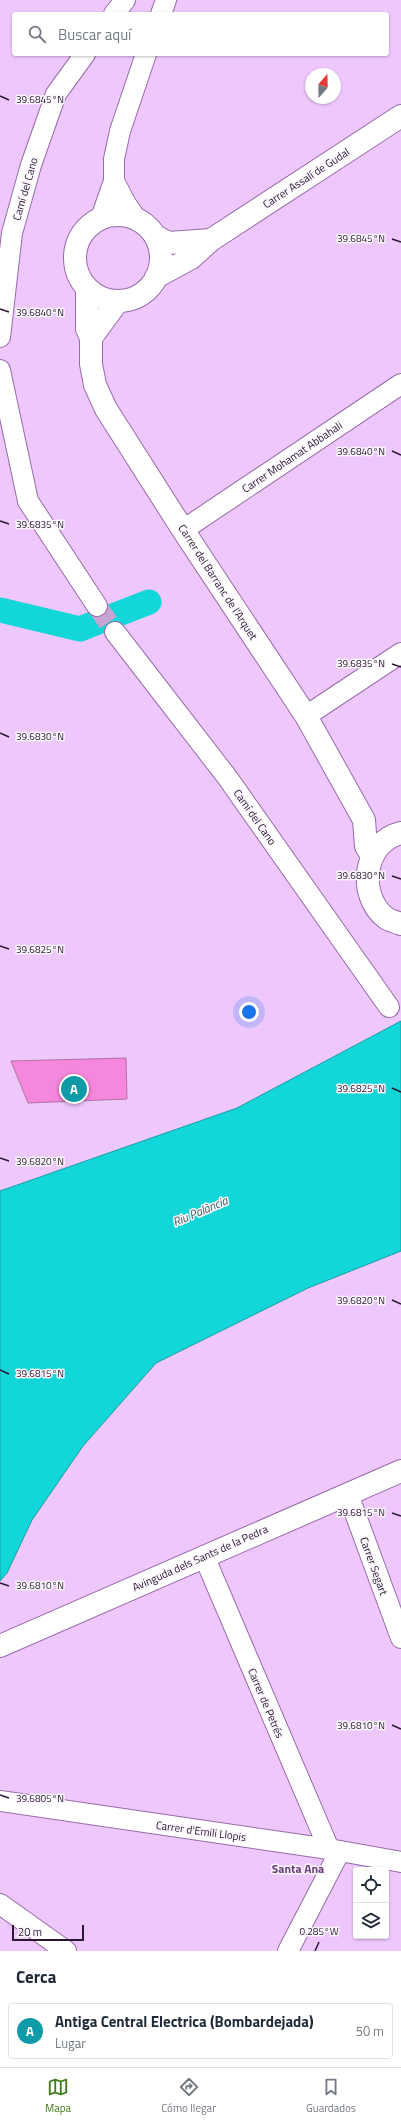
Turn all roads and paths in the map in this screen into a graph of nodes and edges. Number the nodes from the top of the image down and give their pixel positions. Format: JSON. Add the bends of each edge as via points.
{"nodes":[{"id":1,"x":125,"y":0,"type":"edge"},
{"id":2,"x":166,"y":0,"type":"edge"},
{"id":3,"x":116,"y":12,"type":"edge"},
{"id":4,"x":162,"y":12,"type":"edge"},
{"id":5,"x":84,"y":56,"type":"edge"},
{"id":6,"x":145,"y":56,"type":"edge"},
{"id":7,"x":401,"y":116,"type":"edge"},
{"id":8,"x":114,"y":181,"type":"junction"},
{"id":9,"x":101,"y":218,"type":"junction"},
{"id":10,"x":137,"y":220,"type":"junction"},
{"id":11,"x":155,"y":236,"type":"junction"},
{"id":12,"x":211,"y":240,"type":"junction"},
{"id":13,"x":156,"y":277,"type":"junction"},
{"id":14,"x":87,"y":289,"type":"junction"},
{"id":15,"x":118,"y":301,"type":"junction"},
{"id":16,"x":0,"y":337,"type":"edge"},
{"id":17,"x":91,"y":338,"type":"junction"},
{"id":18,"x":0,"y":370,"type":"edge"},
{"id":19,"x":401,"y":384,"type":"edge"},
{"id":20,"x":183,"y":530,"type":"junction"},
{"id":21,"x":97,"y":606,"type":"tunnel mouth"},
{"id":22,"x":114,"y":632,"type":"tunnel mouth"},
{"id":23,"x":401,"y":653,"type":"edge"},
{"id":24,"x":306,"y":716,"type":"junction"},
{"id":25,"x":364,"y":820,"type":"junction"},
{"id":26,"x":399,"y":834,"type":"edge"},
{"id":27,"x":372,"y":856,"type":"junction"},
{"id":28,"x":401,"y":924,"type":"edge"},
{"id":29,"x":389,"y":1007,"type":"dead end"},
{"id":30,"x":401,"y":1471,"type":"edge"},
{"id":31,"x":348,"y":1494,"type":"junction"},
{"id":32,"x":204,"y":1556,"type":"junction"},
{"id":33,"x":401,"y":1638,"type":"edge"},
{"id":34,"x":0,"y":1646,"type":"edge"},
{"id":35,"x":0,"y":1801,"type":"edge"},
{"id":36,"x":335,"y":1850,"type":"junction"},
{"id":37,"x":401,"y":1862,"type":"edge"},
{"id":38,"x":0,"y":1904,"type":"edge"},
{"id":39,"x":66,"y":1951,"type":"edge"},
{"id":40,"x":288,"y":1951,"type":"edge"}],
"edges":[{"from":1,"to":3,"type":"street"},
{"from":2,"to":4,"type":"street"},
{"from":5,"to":16,"type":"street","name":"Camí del Cano","via":[[56,94],[31,165],[12,233]]},
{"from":6,"to":8,"type":"street","via":[[120,131],[114,159]]},
{"from":7,"to":12,"type":"street","name":"Carrer Assalí de Gudal"},
{"from":8,"to":9,"type":"street"},
{"from":8,"to":10,"type":"street"},
{"from":9,"to":10,"type":"street","via":[[113,215]]},
{"from":9,"to":14,"type":"street","via":[[89,226],[80,237],[75,250],[74,264],[79,278]]},
{"from":10,"to":11,"type":"street"},
{"from":11,"to":12,"type":"street","name":"Carrer Assalí de Gudal","via":[[168,244]]},
{"from":11,"to":13,"type":"street","via":[[160,249],[161,264]]},
{"from":12,"to":13,"type":"street","name":"Carrer Assalí de Gudal","via":[[191,258]]},
{"from":13,"to":15,"type":"street","via":[[141,295],[130,300]]},
{"from":14,"to":15,"type":"street","via":[[107,300]]},
{"from":14,"to":17,"type":"street","name":"Carrer del Barranc de l'Arquet","via":[[87,329]]},
{"from":15,"to":17,"type":"street"},
{"from":17,"to":20,"type":"street","name":"Carrer del Barranc de l'Arquet","via":[[91,364],[95,385],[106,409]]},
{"from":18,"to":21,"type":"street","via":[[28,501]]},
{"from":19,"to":20,"type":"street","name":"Carrer Mohamat Abbahali"},
{"from":20,"to":24,"type":"street","name":"Carrer del Barranc de l'Arquet"},
{"from":22,"to":29,"type":"street","name":"Camí del Cano","via":[[227,777]]},
{"from":23,"to":24,"type":"street"},
{"from":24,"to":25,"type":"street","name":"Carrer del Barranc de l'Arquet"},
{"from":25,"to":26,"type":"street"},
{"from":25,"to":27,"type":"street","name":"Carrer del Barranc de l'Arquet","via":[[366,846]]},
{"from":26,"to":27,"type":"street","via":[[382,843]]},
{"from":27,"to":28,"type":"street","via":[[366,879],[372,901],[387,918]]},
{"from":30,"to":31,"type":"street","name":"Avinguda dels Sants de la Pedra"},
{"from":31,"to":32,"type":"street","name":"Avinguda dels Sants de la Pedra"},
{"from":31,"to":33,"type":"street","name":"Carrer Segart"},
{"from":32,"to":34,"type":"street","name":"Avinguda dels Sants de la Pedra"},
{"from":32,"to":36,"type":"street","name":"Carrer de Petrés"},
{"from":35,"to":36,"type":"street","name":"Carrer d'Emili Llopis"},
{"from":36,"to":37,"type":"street","name":"Carrer d'Emili Llopis"},
{"from":36,"to":40,"type":"street"},
{"from":38,"to":39,"type":"street"}]}
